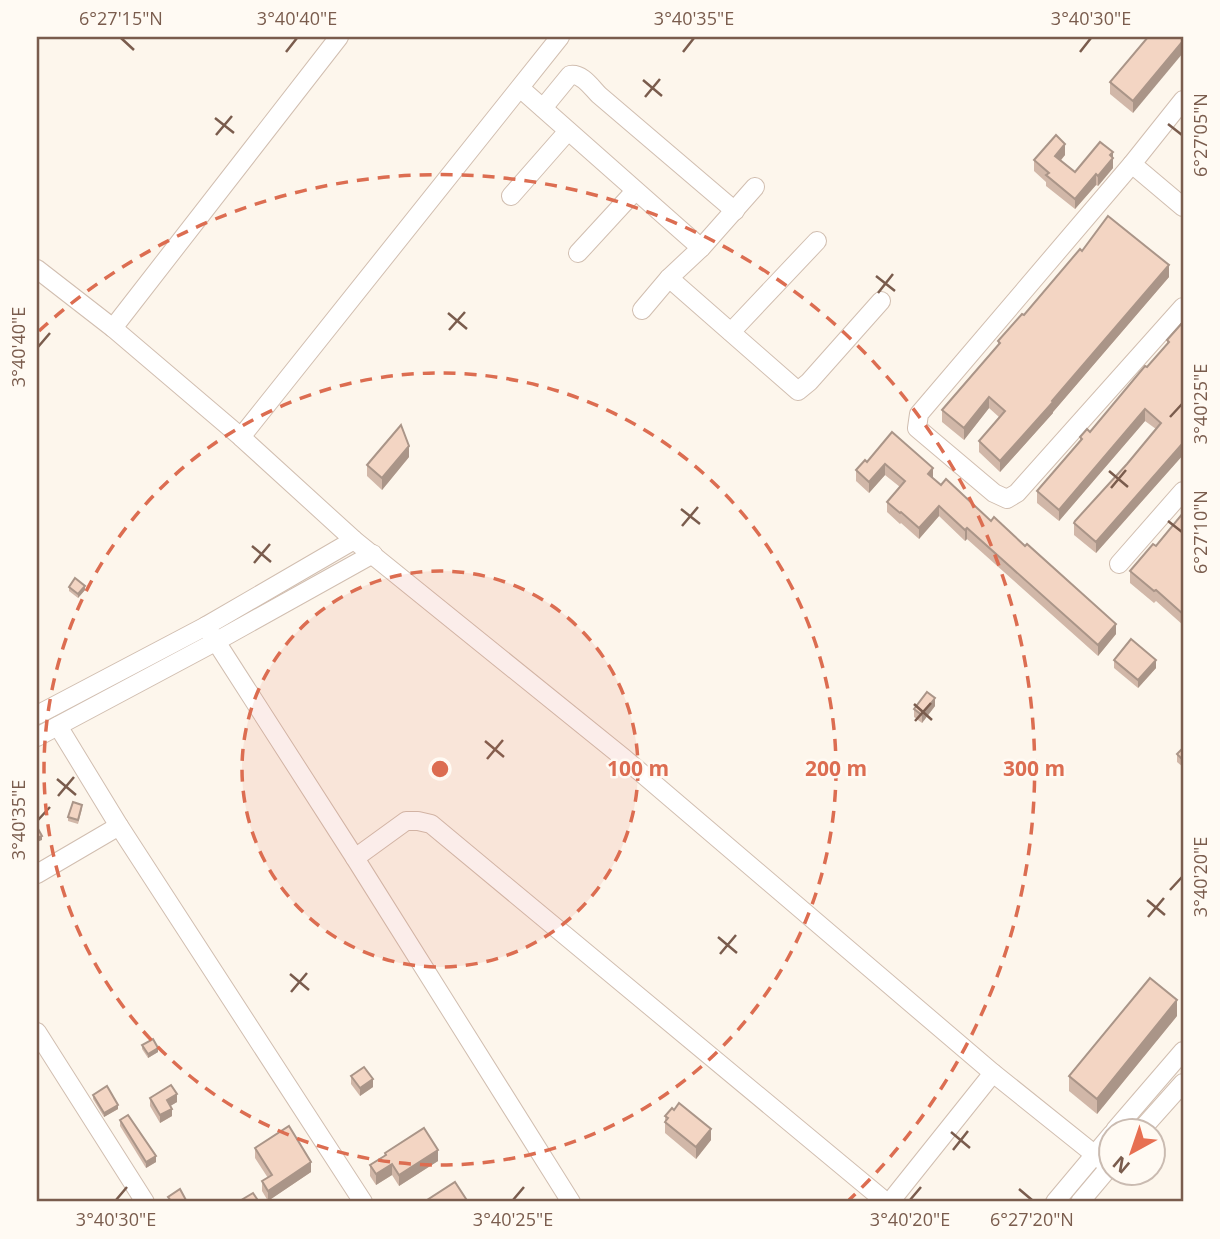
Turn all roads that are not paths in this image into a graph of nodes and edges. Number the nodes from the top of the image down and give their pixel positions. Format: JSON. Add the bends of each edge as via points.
{"nodes":[{"id":1,"x":339,"y":37,"type":"edge"},
{"id":2,"x":560,"y":37,"type":"edge"},
{"id":3,"x":520,"y":88,"type":"junction"},
{"id":4,"x":1183,"y":100,"type":"edge"},
{"id":5,"x":543,"y":108,"type":"junction"},
{"id":6,"x":568,"y":131,"type":"junction"},
{"id":7,"x":1132,"y":164,"type":"junction"},
{"id":8,"x":755,"y":187,"type":"dead end"},
{"id":9,"x":635,"y":191,"type":"junction"},
{"id":10,"x":511,"y":196,"type":"dead end"},
{"id":11,"x":1183,"y":207,"type":"edge"},
{"id":12,"x":735,"y":211,"type":"junction"},
{"id":13,"x":817,"y":242,"type":"dead end"},
{"id":14,"x":701,"y":248,"type":"junction"},
{"id":15,"x":578,"y":253,"type":"dead end"},
{"id":16,"x":37,"y":269,"type":"edge"},
{"id":17,"x":669,"y":278,"type":"junction"},
{"id":18,"x":881,"y":301,"type":"dead end"},
{"id":19,"x":1183,"y":307,"type":"edge"},
{"id":20,"x":642,"y":310,"type":"dead end"},
{"id":21,"x":113,"y":328,"type":"junction"},
{"id":22,"x":731,"y":332,"type":"junction"},
{"id":23,"x":241,"y":438,"type":"junction"},
{"id":24,"x":1183,"y":491,"type":"edge"},
{"id":25,"x":354,"y":540,"type":"junction"},
{"id":26,"x":373,"y":554,"type":"junction"},
{"id":27,"x":1119,"y":564,"type":"dead end"},
{"id":28,"x":211,"y":634,"type":"junction"},
{"id":29,"x":37,"y":715,"type":"edge"},
{"id":30,"x":58,"y":726,"type":"junction"},
{"id":31,"x":37,"y":737,"type":"edge"},
{"id":32,"x":119,"y":826,"type":"junction"},
{"id":33,"x":355,"y":858,"type":"junction"},
{"id":34,"x":37,"y":874,"type":"edge"},
{"id":35,"x":37,"y":1032,"type":"edge"},
{"id":36,"x":1183,"y":1051,"type":"edge"},
{"id":37,"x":993,"y":1073,"type":"junction"},
{"id":38,"x":1183,"y":1083,"type":"edge"},
{"id":39,"x":1127,"y":1116,"type":"edge"},
{"id":40,"x":1154,"y":1116,"type":"edge"},
{"id":41,"x":1098,"y":1150,"type":"edge"},
{"id":42,"x":1095,"y":1154,"type":"junction"},
{"id":43,"x":1098,"y":1156,"type":"edge"},
{"id":44,"x":1098,"y":1180,"type":"edge"},
{"id":45,"x":145,"y":1202,"type":"edge"},
{"id":46,"x":363,"y":1202,"type":"edge"},
{"id":47,"x":571,"y":1202,"type":"edge"},
{"id":48,"x":888,"y":1202,"type":"edge"},
{"id":49,"x":1055,"y":1202,"type":"edge"},
{"id":50,"x":1080,"y":1202,"type":"edge"}],
"edges":[{"from":1,"to":21,"type":"street"},
{"from":2,"to":3,"type":"street"},
{"from":3,"to":5,"type":"street"},
{"from":3,"to":23,"type":"street"},
{"from":4,"to":7,"type":"street"},
{"from":5,"to":6,"type":"street"},
{"from":5,"to":12,"type":"street","via":[[570,75],[579,76]]},
{"from":6,"to":9,"type":"street"},
{"from":6,"to":10,"type":"street"},
{"from":7,"to":11,"type":"street"},
{"from":7,"to":19,"type":"street","via":[[919,414],[917,428],[1007,499]]},
{"from":8,"to":12,"type":"street"},
{"from":9,"to":14,"type":"street"},
{"from":9,"to":15,"type":"street"},
{"from":12,"to":14,"type":"street"},
{"from":13,"to":22,"type":"street"},
{"from":14,"to":17,"type":"street"},
{"from":16,"to":21,"type":"street"},
{"from":17,"to":20,"type":"street"},
{"from":17,"to":22,"type":"street"},
{"from":18,"to":22,"type":"street","via":[[798,391]]},
{"from":21,"to":23,"type":"street"},
{"from":23,"to":25,"type":"street"},
{"from":24,"to":27,"type":"street"},
{"from":25,"to":26,"type":"street"},
{"from":25,"to":28,"type":"street"},
{"from":26,"to":28,"type":"street"},
{"from":26,"to":37,"type":"street","via":[[625,759]]},
{"from":28,"to":29,"type":"street"},
{"from":28,"to":30,"type":"street"},
{"from":28,"to":33,"type":"street"},
{"from":30,"to":31,"type":"street"},
{"from":30,"to":32,"type":"street"},
{"from":32,"to":34,"type":"street"},
{"from":32,"to":46,"type":"street"},
{"from":33,"to":47,"type":"street"},
{"from":33,"to":48,"type":"street","via":[[406,821],[431,824]]},
{"from":35,"to":45,"type":"street"},
{"from":36,"to":39,"type":"street"},
{"from":37,"to":42,"type":"street"},
{"from":37,"to":48,"type":"street"},
{"from":38,"to":40,"type":"street"},
{"from":41,"to":42,"type":"street"},
{"from":42,"to":43,"type":"street"},
{"from":42,"to":49,"type":"street"},
{"from":44,"to":50,"type":"street"}]}
